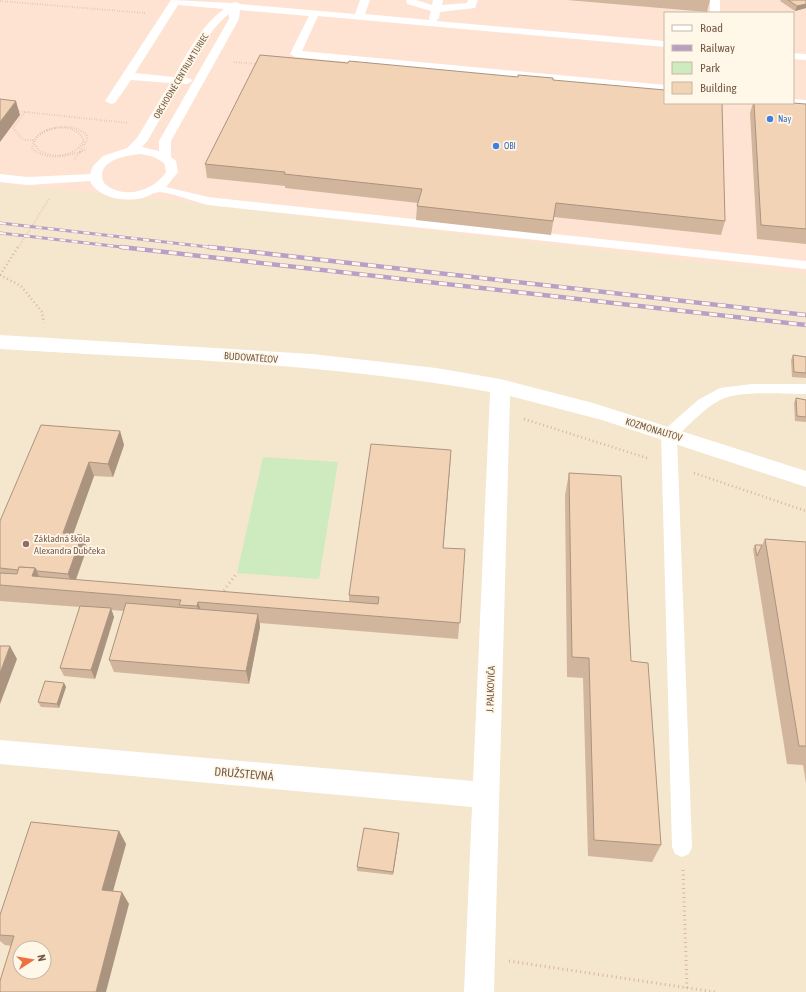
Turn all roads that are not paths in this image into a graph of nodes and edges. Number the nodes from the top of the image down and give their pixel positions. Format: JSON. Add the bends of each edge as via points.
{"nodes":[{"id":1,"x":303,"y":0,"type":"edge"},
{"id":2,"x":365,"y":0,"type":"edge"},
{"id":3,"x":411,"y":0,"type":"edge"},
{"id":4,"x":473,"y":0,"type":"edge"},
{"id":5,"x":715,"y":0,"type":"edge"},
{"id":6,"x":175,"y":1,"type":"edge"},
{"id":7,"x":237,"y":3,"type":"edge"},
{"id":8,"x":425,"y":3,"type":"edge"},
{"id":9,"x":458,"y":4,"type":"edge"},
{"id":10,"x":437,"y":5,"type":"edge"},
{"id":11,"x":299,"y":12,"type":"junction"},
{"id":12,"x":715,"y":12,"type":"edge"},
{"id":13,"x":316,"y":13,"type":"junction"},
{"id":14,"x":359,"y":17,"type":"junction"},
{"id":15,"x":432,"y":24,"type":"junction"},
{"id":16,"x":664,"y":44,"type":"edge"},
{"id":17,"x":794,"y":56,"type":"edge"},
{"id":18,"x":806,"y":57,"type":"edge"},
{"id":19,"x":128,"y":76,"type":"junction"},
{"id":20,"x":178,"y":80,"type":"junction"},
{"id":21,"x":198,"y":82,"type":"junction"},
{"id":22,"x":664,"y":88,"type":"edge"},
{"id":23,"x":111,"y":101,"type":"dead end"},
{"id":24,"x":794,"y":102,"type":"edge"},
{"id":25,"x":806,"y":103,"type":"edge"},
{"id":26,"x":131,"y":151,"type":"junction"},
{"id":27,"x":165,"y":157,"type":"junction"},
{"id":28,"x":95,"y":177,"type":"junction"},
{"id":29,"x":0,"y":178,"type":"edge"},
{"id":30,"x":157,"y":188,"type":"junction"},
{"id":31,"x":806,"y":265,"type":"edge"},
{"id":32,"x":0,"y":342,"type":"edge"},
{"id":33,"x":500,"y":386,"type":"junction"},
{"id":34,"x":806,"y":389,"type":"edge"},
{"id":35,"x":669,"y":434,"type":"junction"},
{"id":36,"x":806,"y":479,"type":"edge"},
{"id":37,"x":0,"y":752,"type":"edge"},
{"id":38,"x":487,"y":795,"type":"junction"},
{"id":39,"x":682,"y":847,"type":"road end"},
{"id":40,"x":479,"y":992,"type":"edge"}],
"edges":[{"from":1,"to":11,"type":"lane"},
{"from":2,"to":14,"type":"lane"},
{"from":3,"to":8,"type":"lane","via":[[410,2]]},
{"from":4,"to":9,"type":"lane","via":[[471,6]]},
{"from":5,"to":12,"type":"lane"},
{"from":6,"to":7,"type":"lane"},
{"from":6,"to":19,"type":"lane"},
{"from":7,"to":11,"type":"lane"},
{"from":7,"to":20,"type":"lane","name":"OBCHODNÉ CENTRUM TURIEC","via":[[219,17],[195,49]]},
{"from":7,"to":21,"type":"lane","name":"OBCHODNÉ CENTRUM TURIEC","via":[[234,18]]},
{"from":8,"to":10,"type":"lane"},
{"from":9,"to":10,"type":"lane"},
{"from":10,"to":15,"type":"lane"},
{"from":11,"to":13,"type":"lane"},
{"from":13,"to":14,"type":"lane"},
{"from":13,"to":22,"type":"lane","via":[[295,54]]},
{"from":14,"to":15,"type":"lane"},
{"from":15,"to":16,"type":"lane"},
{"from":17,"to":18,"type":"lane"},
{"from":19,"to":20,"type":"lane"},
{"from":19,"to":23,"type":"lane"},
{"from":20,"to":21,"type":"lane"},
{"from":20,"to":26,"type":"lane","name":"OBCHODNÉ CENTRUM TURIEC","via":[[142,140]]},
{"from":21,"to":27,"type":"lane","name":"OBCHODNÉ CENTRUM TURIEC","via":[[165,141]]},
{"from":24,"to":25,"type":"lane"},
{"from":26,"to":27,"type":"lane","via":[[150,151]]},
{"from":26,"to":28,"type":"lane","via":[[106,160],[96,171]]},
{"from":27,"to":30,"type":"lane","via":[[170,161],[172,172],[170,178]]},
{"from":28,"to":29,"type":"lane","via":[[28,181]]},
{"from":28,"to":30,"type":"lane","via":[[102,188],[117,194],[138,194]]},
{"from":30,"to":31,"type":"lane","via":[[208,201]]},
{"from":32,"to":33,"type":"street","name":"BUDOVATEĽOV","via":[[367,365]]},
{"from":33,"to":35,"type":"street","name":"KOZMONAUTOV"},
{"from":33,"to":38,"type":"street","name":"J. PALKOVIČA"},
{"from":34,"to":35,"type":"lane","via":[[725,392],[703,404]]},
{"from":35,"to":36,"type":"street","name":"KOZMONAUTOV"},
{"from":35,"to":39,"type":"lane"},
{"from":37,"to":38,"type":"street","name":"DRUŽSTEVNÁ"},
{"from":38,"to":40,"type":"street","name":"J. PALKOVIČA"}]}
